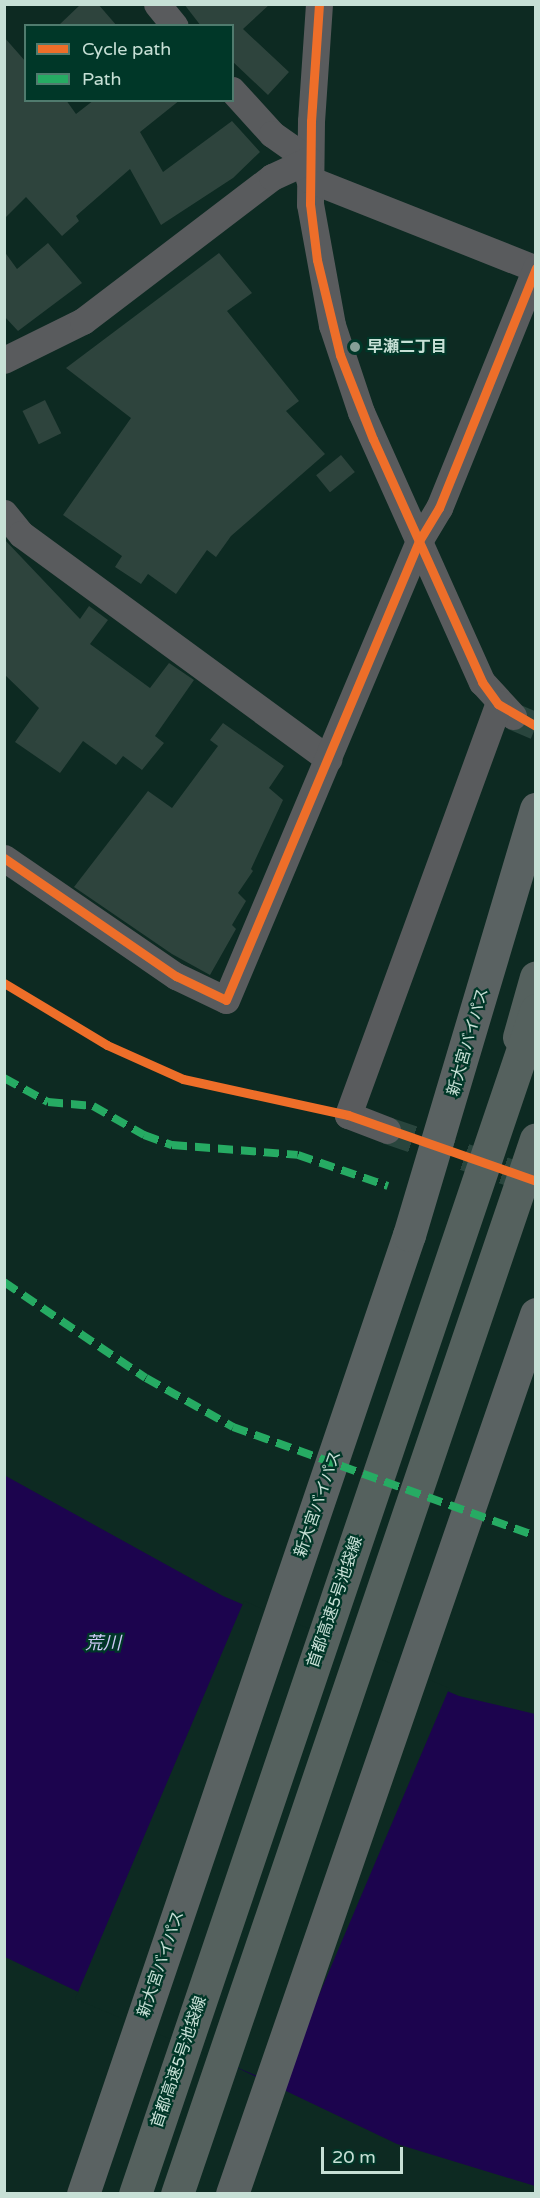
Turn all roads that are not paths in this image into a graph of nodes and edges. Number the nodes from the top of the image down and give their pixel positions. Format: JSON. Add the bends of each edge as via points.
{"nodes":[{"id":1,"x":157,"y":4,"type":"edge"},
{"id":2,"x":319,"y":4,"type":"edge"},
{"id":3,"x":174,"y":24,"type":"edge"},
{"id":4,"x":234,"y":92,"type":"edge"},
{"id":5,"x":309,"y":170,"type":"junction"},
{"id":6,"x":535,"y":269,"type":"edge"},
{"id":7,"x":5,"y":360,"type":"edge"},
{"id":8,"x":4,"y":513,"type":"edge"},
{"id":9,"x":419,"y":541,"type":"junction"},
{"id":10,"x":328,"y":759,"type":"junction"},
{"id":11,"x":536,"y":809,"type":"edge"},
{"id":12,"x":4,"y":858,"type":"edge"},
{"id":13,"x":536,"y":977,"type":"edge"},
{"id":14,"x":536,"y":1010,"type":"edge"},
{"id":15,"x":387,"y":1130,"type":"tunnel mouth"},
{"id":16,"x":492,"y":1140,"type":"junction"},
{"id":17,"x":534,"y":1143,"type":"edge"},
{"id":18,"x":536,"y":1314,"type":"edge"},
{"id":19,"x":83,"y":2193,"type":"edge"},
{"id":20,"x":135,"y":2193,"type":"edge"},
{"id":21,"x":177,"y":2193,"type":"edge"},
{"id":22,"x":232,"y":2193,"type":"edge"}],
"edges":[{"from":1,"to":3,"type":"street"},
{"from":2,"to":5,"type":"street"},
{"from":4,"to":5,"type":"street"},
{"from":5,"to":6,"type":"street"},
{"from":5,"to":7,"type":"street","via":[[272,177],[83,321]]},
{"from":5,"to":9,"type":"street","via":[[317,260],[340,355]]},
{"from":6,"to":9,"type":"street","via":[[439,508]]},
{"from":8,"to":10,"type":"street","via":[[21,534]]},
{"from":9,"to":10,"type":"street"},
{"from":9,"to":15,"type":"street","via":[[482,682],[505,710],[348,1114]]},
{"from":10,"to":12,"type":"street","via":[[226,999],[176,976]]},
{"from":11,"to":19,"type":"highway","name":"新大宮バイパス","via":[[409,1234]]},
{"from":13,"to":16,"type":"highway","bridge":true},
{"from":14,"to":16,"type":"highway","name":"首都高速5号池袋線","bridge":true},
{"from":16,"to":20,"type":"highway","name":"首都高速5号池袋線","bridge":true},
{"from":17,"to":21,"type":"highway","bridge":true},
{"from":18,"to":22,"type":"highway","via":[[451,1549]]}]}
